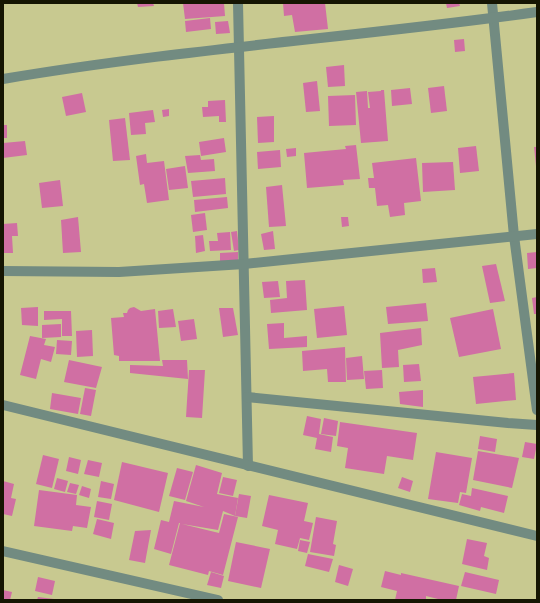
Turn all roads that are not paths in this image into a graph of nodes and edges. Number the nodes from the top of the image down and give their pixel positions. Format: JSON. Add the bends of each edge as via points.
{"nodes":[{"id":1,"x":238,"y":3,"type":"edge"},
{"id":2,"x":492,"y":3,"type":"edge"},
{"id":3,"x":537,"y":12,"type":"edge"},
{"id":4,"x":493,"y":18,"type":"junction"},
{"id":5,"x":239,"y":47,"type":"junction"},
{"id":6,"x":3,"y":79,"type":"edge"},
{"id":7,"x":537,"y":234,"type":"edge"},
{"id":8,"x":514,"y":236,"type":"junction"},
{"id":9,"x":244,"y":264,"type":"junction"},
{"id":10,"x":3,"y":271,"type":"edge"},
{"id":11,"x":247,"y":397,"type":"junction"},
{"id":12,"x":3,"y":405,"type":"edge"},
{"id":13,"x":537,"y":410,"type":"edge"},
{"id":14,"x":537,"y":425,"type":"edge"},
{"id":15,"x":248,"y":466,"type":"junction"},
{"id":16,"x":537,"y":536,"type":"edge"},
{"id":17,"x":3,"y":551,"type":"edge"},
{"id":18,"x":218,"y":600,"type":"edge"}],
"edges":[{"from":1,"to":5,"type":"street"},
{"from":2,"to":4,"type":"street"},
{"from":3,"to":4,"type":"street"},
{"from":4,"to":5,"type":"street"},
{"from":4,"to":8,"type":"street"},
{"from":5,"to":6,"type":"street"},
{"from":5,"to":9,"type":"street"},
{"from":7,"to":8,"type":"street"},
{"from":8,"to":9,"type":"street"},
{"from":8,"to":13,"type":"street"},
{"from":9,"to":10,"type":"street","via":[[120,272]]},
{"from":9,"to":11,"type":"street"},
{"from":11,"to":14,"type":"street"},
{"from":11,"to":15,"type":"street"},
{"from":12,"to":15,"type":"street"},
{"from":15,"to":16,"type":"street"},
{"from":17,"to":18,"type":"street"}]}
